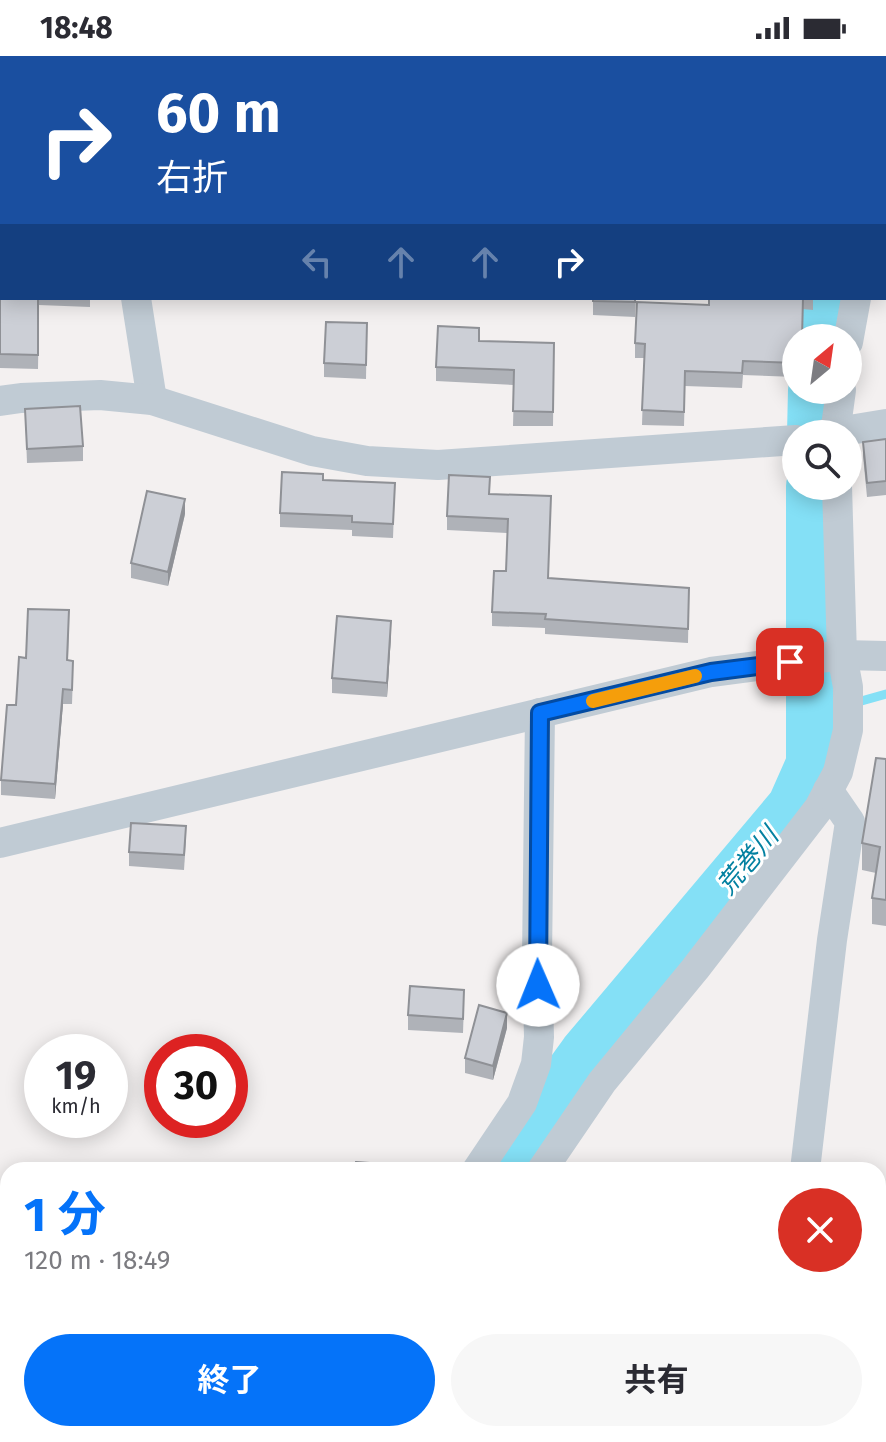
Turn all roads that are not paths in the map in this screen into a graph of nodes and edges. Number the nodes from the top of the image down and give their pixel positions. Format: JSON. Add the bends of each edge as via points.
{"nodes":[{"id":1,"x":136,"y":300,"type":"edge"},
{"id":2,"x":856,"y":300,"type":"edge"},
{"id":3,"x":851,"y":324,"type":"edge"},
{"id":4,"x":152,"y":400,"type":"junction"},
{"id":5,"x":0,"y":401,"type":"edge"},
{"id":6,"x":886,"y":424,"type":"edge"},
{"id":7,"x":862,"y":428,"type":"edge"},
{"id":8,"x":782,"y":441,"type":"edge"},
{"id":9,"x":837,"y":500,"type":"edge"},
{"id":10,"x":842,"y":655,"type":"junction"},
{"id":11,"x":886,"y":656,"type":"edge"},
{"id":12,"x":540,"y":713,"type":"junction"},
{"id":13,"x":828,"y":790,"type":"junction"},
{"id":14,"x":0,"y":843,"type":"edge"},
{"id":15,"x":482,"y":1162,"type":"edge"},
{"id":16,"x":547,"y":1162,"type":"edge"},
{"id":17,"x":806,"y":1162,"type":"edge"}],
"edges":[{"from":1,"to":4,"type":"street"},
{"from":2,"to":3,"type":"street"},
{"from":4,"to":5,"type":"street","via":[[100,395]]},
{"from":4,"to":8,"type":"street","via":[[312,451],[367,461],[438,465]]},
{"from":6,"to":7,"type":"street"},
{"from":9,"to":10,"type":"street"},
{"from":10,"to":11,"type":"street"},
{"from":10,"to":12,"type":"street","via":[[711,672]]},
{"from":10,"to":13,"type":"street","via":[[848,730]]},
{"from":12,"to":14,"type":"street"},
{"from":12,"to":15,"type":"street","via":[[536,1064],[522,1103]]},
{"from":13,"to":16,"type":"street","via":[[783,856],[602,1082]]},
{"from":13,"to":17,"type":"street","via":[[850,822]]}]}
